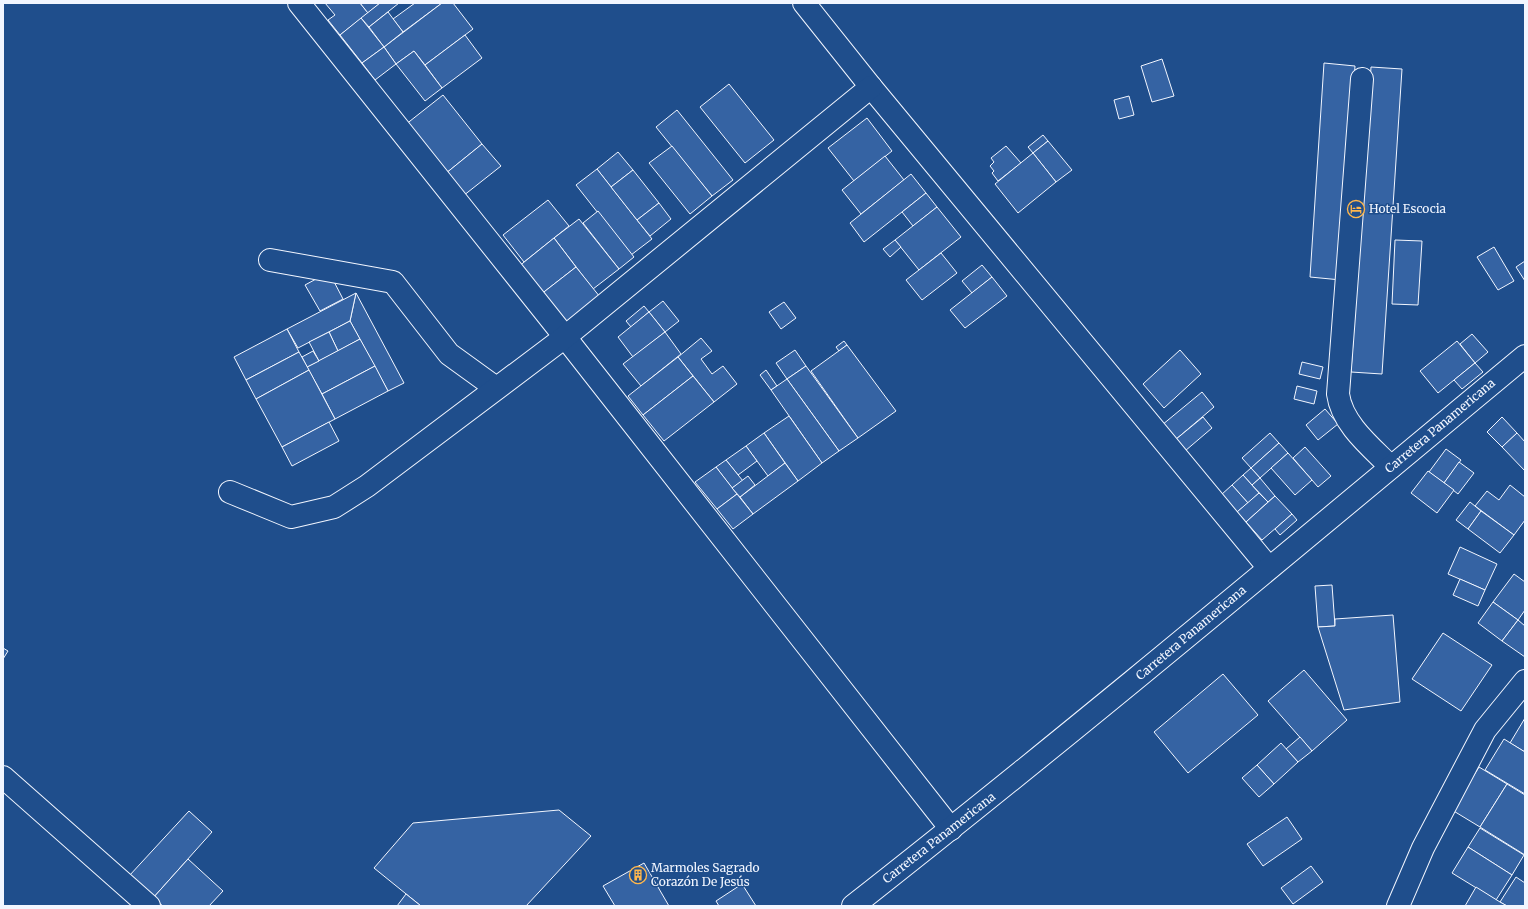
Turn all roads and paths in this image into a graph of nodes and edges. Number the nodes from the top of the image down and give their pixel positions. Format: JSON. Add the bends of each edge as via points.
{"nodes":[{"id":1,"x":299,"y":3,"type":"edge"},
{"id":2,"x":804,"y":3,"type":"edge"},
{"id":3,"x":1362,"y":79,"type":"dead end"},
{"id":4,"x":871,"y":87,"type":"junction"},
{"id":5,"x":270,"y":260,"type":"dead end"},
{"id":6,"x":565,"y":337,"type":"junction"},
{"id":7,"x":1525,"y":356,"type":"edge"},
{"id":8,"x":496,"y":388,"type":"junction"},
{"id":9,"x":1392,"y":467,"type":"junction"},
{"id":10,"x":230,"y":492,"type":"dead end"},
{"id":11,"x":1269,"y":568,"type":"junction"},
{"id":12,"x":1525,"y":681,"type":"edge"},
{"id":13,"x":3,"y":777,"type":"edge"},
{"id":14,"x":951,"y":829,"type":"junction"},
{"id":15,"x":149,"y":906,"type":"edge"},
{"id":16,"x":853,"y":906,"type":"edge"},
{"id":17,"x":1398,"y":906,"type":"edge"}],
"edges":[{"from":1,"to":6,"type":"main road"},
{"from":2,"to":4,"type":"main road"},
{"from":3,"to":9,"type":"main road","via":[[1338,394],[1339,406],[1355,430]]},
{"from":4,"to":6,"type":"main road"},
{"from":4,"to":11,"type":"main road"},
{"from":5,"to":8,"type":"main road","via":[[393,282],[449,354]]},
{"from":6,"to":8,"type":"main road"},
{"from":6,"to":14,"type":"main road"},
{"from":7,"to":9,"type":"main road","name":"Carretera Panamericana"},
{"from":8,"to":10,"type":"main road","via":[[367,486],[334,507],[291,517]]},
{"from":9,"to":11,"type":"main road","name":"Carretera Panamericana"},
{"from":11,"to":14,"type":"main road","name":"Carretera Panamericana"},
{"from":12,"to":17,"type":"main road","via":[[1485,730],[1423,848]]},
{"from":13,"to":15,"type":"main road"},
{"from":14,"to":16,"type":"main road","name":"Carretera Panamericana"}]}
